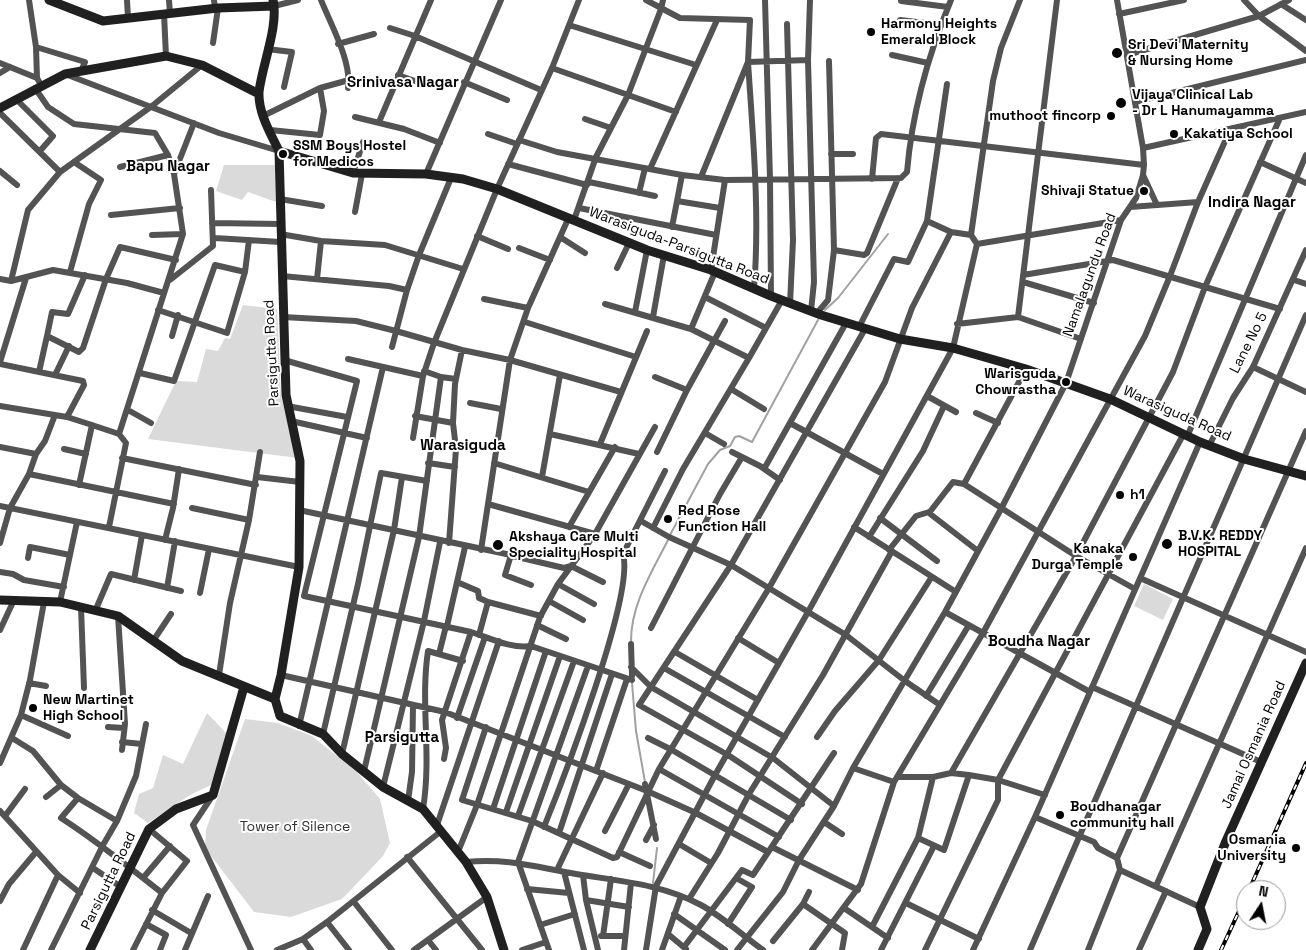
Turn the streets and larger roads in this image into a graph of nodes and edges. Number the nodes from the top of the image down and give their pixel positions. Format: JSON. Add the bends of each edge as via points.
{"nodes":[{"id":1,"x":29,"y":0,"type":"edge"},
{"id":2,"x":49,"y":0,"type":"edge"},
{"id":3,"x":127,"y":0,"type":"edge"},
{"id":4,"x":169,"y":0,"type":"edge"},
{"id":5,"x":298,"y":0,"type":"edge"},
{"id":6,"x":322,"y":0,"type":"edge"},
{"id":7,"x":431,"y":0,"type":"edge"},
{"id":8,"x":501,"y":0,"type":"edge"},
{"id":9,"x":580,"y":0,"type":"edge"},
{"id":10,"x":646,"y":0,"type":"edge"},
{"id":11,"x":663,"y":0,"type":"edge"},
{"id":12,"x":765,"y":0,"type":"edge"},
{"id":13,"x":810,"y":0,"type":"edge"},
{"id":14,"x":951,"y":0,"type":"edge"},
{"id":15,"x":1020,"y":0,"type":"edge"},
{"id":16,"x":1056,"y":0,"type":"edge"},
{"id":17,"x":1117,"y":0,"type":"edge"},
{"id":18,"x":1184,"y":0,"type":"edge"},
{"id":19,"x":1244,"y":0,"type":"edge"},
{"id":20,"x":1290,"y":0,"type":"edge"},
{"id":21,"x":901,"y":1,"type":"edge"},
{"id":22,"x":274,"y":3,"type":"edge"},
{"id":23,"x":72,"y":4,"type":"edge"},
{"id":24,"x":1281,"y":4,"type":"junction"},
{"id":25,"x":215,"y":6,"type":"edge"},
{"id":26,"x":948,"y":7,"type":"junction"},
{"id":27,"x":661,"y":9,"type":"junction"},
{"id":28,"x":167,"y":14,"type":"junction"},
{"id":29,"x":1120,"y":14,"type":"junction"},
{"id":30,"x":1259,"y":16,"type":"junction"},
{"id":31,"x":128,"y":18,"type":"junction"},
{"id":32,"x":717,"y":20,"type":"junction"},
{"id":33,"x":900,"y":20,"type":"dead end"},
{"id":34,"x":1306,"y":20,"type":"edge"},
{"id":35,"x":788,"y":24,"type":"dead end"},
{"id":36,"x":569,"y":25,"type":"junction"},
{"id":37,"x":942,"y":25,"type":"junction"},
{"id":38,"x":390,"y":28,"type":"dead end"},
{"id":39,"x":374,"y":34,"type":"dead end"},
{"id":40,"x":415,"y":36,"type":"junction"},
{"id":41,"x":213,"y":43,"type":"dead end"},
{"id":42,"x":338,"y":44,"type":"junction"},
{"id":43,"x":36,"y":47,"type":"junction"},
{"id":44,"x":267,"y":49,"type":"junction"},
{"id":45,"x":646,"y":49,"type":"junction"},
{"id":46,"x":1306,"y":51,"type":"edge"},
{"id":47,"x":892,"y":55,"type":"dead end"},
{"id":48,"x":1127,"y":55,"type":"junction"},
{"id":49,"x":166,"y":56,"type":"junction"},
{"id":50,"x":808,"y":60,"type":"junction"},
{"id":51,"x":1306,"y":60,"type":"edge"},
{"id":52,"x":788,"y":61,"type":"junction"},
{"id":53,"x":473,"y":62,"type":"junction"},
{"id":54,"x":748,"y":62,"type":"junction"},
{"id":55,"x":767,"y":62,"type":"junction"},
{"id":56,"x":829,"y":62,"type":"dead end"},
{"id":57,"x":928,"y":62,"type":"junction"},
{"id":58,"x":0,"y":63,"type":"edge"},
{"id":59,"x":696,"y":65,"type":"junction"},
{"id":60,"x":202,"y":66,"type":"junction"},
{"id":61,"x":10,"y":67,"type":"junction"},
{"id":62,"x":552,"y":68,"type":"junction"},
{"id":63,"x":82,"y":69,"type":"junction"},
{"id":64,"x":0,"y":73,"type":"edge"},
{"id":65,"x":66,"y":74,"type":"junction"},
{"id":66,"x":398,"y":75,"type":"junction"},
{"id":67,"x":349,"y":80,"type":"junction"},
{"id":68,"x":464,"y":82,"type":"junction"},
{"id":69,"x":38,"y":84,"type":"junction"},
{"id":70,"x":426,"y":84,"type":"dead end"},
{"id":71,"x":947,"y":84,"type":"dead end"},
{"id":72,"x":284,"y":88,"type":"dead end"},
{"id":73,"x":320,"y":88,"type":"junction"},
{"id":74,"x":348,"y":88,"type":"dead end"},
{"id":75,"x":541,"y":90,"type":"junction"},
{"id":76,"x":259,"y":94,"type":"junction"},
{"id":77,"x":628,"y":95,"type":"junction"},
{"id":78,"x":16,"y":99,"type":"junction"},
{"id":79,"x":507,"y":100,"type":"dead end"},
{"id":80,"x":1135,"y":102,"type":"junction"},
{"id":81,"x":152,"y":106,"type":"junction"},
{"id":82,"x":0,"y":108,"type":"edge"},
{"id":83,"x":676,"y":112,"type":"junction"},
{"id":84,"x":1306,"y":112,"type":"edge"},
{"id":85,"x":0,"y":113,"type":"edge"},
{"id":86,"x":263,"y":116,"type":"junction"},
{"id":87,"x":355,"y":117,"type":"dead end"},
{"id":88,"x":1280,"y":118,"type":"junction"},
{"id":89,"x":585,"y":119,"type":"dead end"},
{"id":90,"x":379,"y":122,"type":"junction"},
{"id":91,"x":194,"y":123,"type":"junction"},
{"id":92,"x":119,"y":128,"type":"junction"},
{"id":93,"x":611,"y":128,"type":"junction"},
{"id":94,"x":270,"y":130,"type":"junction"},
{"id":95,"x":1230,"y":130,"type":"junction"},
{"id":96,"x":488,"y":134,"type":"dead end"},
{"id":97,"x":910,"y":138,"type":"junction"},
{"id":98,"x":363,"y":142,"type":"dead end"},
{"id":99,"x":518,"y":142,"type":"junction"},
{"id":100,"x":939,"y":142,"type":"junction"},
{"id":101,"x":440,"y":143,"type":"junction"},
{"id":102,"x":985,"y":148,"type":"junction"},
{"id":103,"x":1143,"y":148,"type":"junction"},
{"id":104,"x":40,"y":151,"type":"junction"},
{"id":105,"x":279,"y":151,"type":"junction"},
{"id":106,"x":831,"y":154,"type":"junction"},
{"id":107,"x":853,"y":154,"type":"dead end"},
{"id":108,"x":1038,"y":154,"type":"junction"},
{"id":109,"x":168,"y":155,"type":"junction"},
{"id":110,"x":1306,"y":156,"type":"edge"},
{"id":111,"x":596,"y":157,"type":"junction"},
{"id":112,"x":74,"y":162,"type":"junction"},
{"id":113,"x":1260,"y":162,"type":"junction"},
{"id":114,"x":508,"y":164,"type":"junction"},
{"id":115,"x":1144,"y":165,"type":"junction"},
{"id":116,"x":120,"y":167,"type":"dead end"},
{"id":117,"x":648,"y":168,"type":"junction"},
{"id":118,"x":0,"y":171,"type":"edge"},
{"id":119,"x":60,"y":172,"type":"junction"},
{"id":120,"x":174,"y":174,"type":"junction"},
{"id":121,"x":358,"y":174,"type":"junction"},
{"id":122,"x":426,"y":174,"type":"junction"},
{"id":123,"x":682,"y":175,"type":"junction"},
{"id":124,"x":1143,"y":175,"type":"junction"},
{"id":125,"x":701,"y":177,"type":"junction"},
{"id":126,"x":451,"y":178,"type":"junction"},
{"id":127,"x":811,"y":178,"type":"junction"},
{"id":128,"x":831,"y":178,"type":"junction"},
{"id":129,"x":898,"y":178,"type":"junction"},
{"id":130,"x":770,"y":179,"type":"junction"},
{"id":131,"x":791,"y":179,"type":"junction"},
{"id":132,"x":872,"y":179,"type":"junction"},
{"id":133,"x":1296,"y":179,"type":"junction"},
{"id":134,"x":725,"y":180,"type":"junction"},
{"id":135,"x":756,"y":180,"type":"junction"},
{"id":136,"x":1306,"y":183,"type":"edge"},
{"id":137,"x":588,"y":184,"type":"junction"},
{"id":138,"x":17,"y":185,"type":"dead end"},
{"id":139,"x":497,"y":189,"type":"junction"},
{"id":140,"x":211,"y":190,"type":"dead end"},
{"id":141,"x":639,"y":193,"type":"junction"},
{"id":142,"x":654,"y":196,"type":"dead end"},
{"id":143,"x":280,"y":198,"type":"junction"},
{"id":144,"x":677,"y":201,"type":"junction"},
{"id":145,"x":1198,"y":202,"type":"junction"},
{"id":146,"x":1157,"y":205,"type":"junction"},
{"id":147,"x":322,"y":206,"type":"dead end"},
{"id":148,"x":1130,"y":207,"type":"junction"},
{"id":149,"x":180,"y":208,"type":"junction"},
{"id":150,"x":579,"y":208,"type":"junction"},
{"id":151,"x":720,"y":208,"type":"junction"},
{"id":152,"x":355,"y":212,"type":"dead end"},
{"id":153,"x":111,"y":215,"type":"dead end"},
{"id":154,"x":571,"y":218,"type":"junction"},
{"id":155,"x":1121,"y":220,"type":"junction"},
{"id":156,"x":926,"y":221,"type":"junction"},
{"id":157,"x":212,"y":223,"type":"junction"},
{"id":158,"x":280,"y":224,"type":"junction"},
{"id":159,"x":672,"y":227,"type":"junction"},
{"id":160,"x":951,"y":232,"type":"junction"},
{"id":161,"x":183,"y":234,"type":"junction"},
{"id":162,"x":152,"y":235,"type":"dead end"},
{"id":163,"x":716,"y":235,"type":"junction"},
{"id":164,"x":477,"y":236,"type":"junction"},
{"id":165,"x":972,"y":236,"type":"junction"},
{"id":166,"x":1029,"y":236,"type":"junction"},
{"id":167,"x":215,"y":238,"type":"junction"},
{"id":168,"x":280,"y":238,"type":"junction"},
{"id":169,"x":248,"y":240,"type":"junction"},
{"id":170,"x":558,"y":240,"type":"junction"},
{"id":171,"x":321,"y":242,"type":"junction"},
{"id":172,"x":628,"y":243,"type":"junction"},
{"id":173,"x":977,"y":244,"type":"junction"},
{"id":174,"x":519,"y":248,"type":"dead end"},
{"id":175,"x":508,"y":249,"type":"dead end"},
{"id":176,"x":646,"y":250,"type":"junction"},
{"id":177,"x":834,"y":250,"type":"junction"},
{"id":178,"x":1306,"y":250,"type":"edge"},
{"id":179,"x":585,"y":253,"type":"dead end"},
{"id":180,"x":419,"y":255,"type":"junction"},
{"id":181,"x":664,"y":255,"type":"junction"},
{"id":182,"x":176,"y":260,"type":"junction"},
{"id":183,"x":550,"y":260,"type":"junction"},
{"id":184,"x":1109,"y":260,"type":"junction"},
{"id":185,"x":617,"y":268,"type":"dead end"},
{"id":186,"x":464,"y":269,"type":"junction"},
{"id":187,"x":713,"y":271,"type":"junction"},
{"id":188,"x":70,"y":272,"type":"junction"},
{"id":189,"x":245,"y":272,"type":"junction"},
{"id":190,"x":85,"y":275,"type":"junction"},
{"id":191,"x":282,"y":276,"type":"junction"},
{"id":192,"x":1170,"y":276,"type":"junction"},
{"id":193,"x":26,"y":278,"type":"junction"},
{"id":194,"x":1023,"y":278,"type":"junction"},
{"id":195,"x":0,"y":279,"type":"edge"},
{"id":196,"x":106,"y":279,"type":"junction"},
{"id":197,"x":317,"y":279,"type":"junction"},
{"id":198,"x":169,"y":280,"type":"junction"},
{"id":199,"x":1294,"y":280,"type":"junction"},
{"id":200,"x":11,"y":281,"type":"junction"},
{"id":201,"x":1306,"y":284,"type":"edge"},
{"id":202,"x":754,"y":288,"type":"junction"},
{"id":203,"x":1204,"y":288,"type":"junction"},
{"id":204,"x":407,"y":290,"type":"junction"},
{"id":205,"x":164,"y":293,"type":"junction"},
{"id":206,"x":771,"y":296,"type":"junction"},
{"id":207,"x":1244,"y":297,"type":"junction"},
{"id":208,"x":705,"y":298,"type":"junction"},
{"id":209,"x":484,"y":299,"type":"dead end"},
{"id":210,"x":786,"y":302,"type":"junction"},
{"id":211,"x":1094,"y":303,"type":"junction"},
{"id":212,"x":604,"y":304,"type":"dead end"},
{"id":213,"x":528,"y":308,"type":"junction"},
{"id":214,"x":1280,"y":309,"type":"junction"},
{"id":215,"x":158,"y":310,"type":"junction"},
{"id":216,"x":635,"y":312,"type":"junction"},
{"id":217,"x":814,"y":312,"type":"junction"},
{"id":218,"x":1306,"y":315,"type":"edge"},
{"id":219,"x":178,"y":316,"type":"junction"},
{"id":220,"x":653,"y":317,"type":"junction"},
{"id":221,"x":1018,"y":317,"type":"junction"},
{"id":222,"x":283,"y":318,"type":"junction"},
{"id":223,"x":195,"y":321,"type":"junction"},
{"id":224,"x":725,"y":321,"type":"dead end"},
{"id":225,"x":525,"y":322,"type":"junction"},
{"id":226,"x":846,"y":323,"type":"junction"},
{"id":227,"x":957,"y":324,"type":"junction"},
{"id":228,"x":766,"y":328,"type":"junction"},
{"id":229,"x":862,"y":328,"type":"junction"},
{"id":230,"x":692,"y":329,"type":"junction"},
{"id":231,"x":396,"y":331,"type":"junction"},
{"id":232,"x":647,"y":331,"type":"dead end"},
{"id":233,"x":47,"y":336,"type":"junction"},
{"id":234,"x":172,"y":336,"type":"dead end"},
{"id":235,"x":900,"y":339,"type":"junction"},
{"id":236,"x":1081,"y":339,"type":"junction"},
{"id":237,"x":713,"y":340,"type":"junction"},
{"id":238,"x":434,"y":343,"type":"junction"},
{"id":239,"x":69,"y":346,"type":"junction"},
{"id":240,"x":392,"y":347,"type":"dead end"},
{"id":241,"x":953,"y":348,"type":"junction"},
{"id":242,"x":462,"y":350,"type":"junction"},
{"id":243,"x":636,"y":357,"type":"junction"},
{"id":244,"x":749,"y":358,"type":"junction"},
{"id":245,"x":348,"y":359,"type":"dead end"},
{"id":246,"x":284,"y":360,"type":"junction"},
{"id":247,"x":510,"y":360,"type":"junction"},
{"id":248,"x":0,"y":363,"type":"edge"},
{"id":249,"x":384,"y":367,"type":"junction"},
{"id":250,"x":1253,"y":367,"type":"junction"},
{"id":251,"x":1026,"y":368,"type":"junction"},
{"id":252,"x":39,"y":372,"type":"junction"},
{"id":253,"x":140,"y":373,"type":"junction"},
{"id":254,"x":423,"y":374,"type":"junction"},
{"id":255,"x":55,"y":375,"type":"junction"},
{"id":256,"x":560,"y":375,"type":"junction"},
{"id":257,"x":655,"y":376,"type":"dead end"},
{"id":258,"x":441,"y":377,"type":"junction"},
{"id":259,"x":456,"y":379,"type":"junction"},
{"id":260,"x":1277,"y":380,"type":"junction"},
{"id":261,"x":1066,"y":383,"type":"junction"},
{"id":262,"x":731,"y":389,"type":"junction"},
{"id":263,"x":687,"y":390,"type":"junction"},
{"id":264,"x":621,"y":392,"type":"junction"},
{"id":265,"x":1306,"y":392,"type":"edge"},
{"id":266,"x":927,"y":396,"type":"junction"},
{"id":267,"x":1110,"y":399,"type":"junction"},
{"id":268,"x":470,"y":403,"type":"dead end"},
{"id":269,"x":0,"y":406,"type":"edge"},
{"id":270,"x":288,"y":406,"type":"junction"},
{"id":271,"x":944,"y":406,"type":"junction"},
{"id":272,"x":502,"y":409,"type":"junction"},
{"id":273,"x":764,"y":409,"type":"dead end"},
{"id":274,"x":128,"y":410,"type":"junction"},
{"id":275,"x":956,"y":412,"type":"dead end"},
{"id":276,"x":976,"y":413,"type":"dead end"},
{"id":277,"x":55,"y":415,"type":"junction"},
{"id":278,"x":415,"y":416,"type":"junction"},
{"id":279,"x":67,"y":417,"type":"junction"},
{"id":280,"x":347,"y":417,"type":"junction"},
{"id":281,"x":1148,"y":418,"type":"junction"},
{"id":282,"x":435,"y":419,"type":"junction"},
{"id":283,"x":291,"y":421,"type":"junction"},
{"id":284,"x":151,"y":423,"type":"dead end"},
{"id":285,"x":453,"y":423,"type":"junction"},
{"id":286,"x":790,"y":423,"type":"junction"},
{"id":287,"x":998,"y":423,"type":"junction"},
{"id":288,"x":92,"y":425,"type":"junction"},
{"id":289,"x":656,"y":427,"type":"dead end"},
{"id":290,"x":1306,"y":431,"type":"edge"},
{"id":291,"x":343,"y":432,"type":"junction"},
{"id":292,"x":705,"y":433,"type":"junction"},
{"id":293,"x":807,"y":433,"type":"junction"},
{"id":294,"x":119,"y":434,"type":"junction"},
{"id":295,"x":550,"y":434,"type":"junction"},
{"id":296,"x":1185,"y":436,"type":"junction"},
{"id":297,"x":367,"y":438,"type":"junction"},
{"id":298,"x":413,"y":438,"type":"dead end"},
{"id":299,"x":1200,"y":442,"type":"junction"},
{"id":300,"x":600,"y":444,"type":"junction"},
{"id":301,"x":724,"y":444,"type":"dead end"},
{"id":302,"x":1209,"y":446,"type":"junction"},
{"id":303,"x":0,"y":447,"type":"edge"},
{"id":304,"x":615,"y":447,"type":"junction"},
{"id":305,"x":64,"y":449,"type":"dead end"},
{"id":306,"x":260,"y":452,"type":"dead end"},
{"id":307,"x":658,"y":452,"type":"dead end"},
{"id":308,"x":732,"y":452,"type":"dead end"},
{"id":309,"x":36,"y":454,"type":"junction"},
{"id":310,"x":86,"y":454,"type":"junction"},
{"id":311,"x":639,"y":454,"type":"junction"},
{"id":312,"x":846,"y":454,"type":"junction"},
{"id":313,"x":742,"y":457,"type":"junction"},
{"id":314,"x":122,"y":458,"type":"junction"},
{"id":315,"x":1244,"y":458,"type":"junction"},
{"id":316,"x":428,"y":463,"type":"junction"},
{"id":317,"x":494,"y":463,"type":"junction"},
{"id":318,"x":455,"y":467,"type":"junction"},
{"id":319,"x":179,"y":469,"type":"junction"},
{"id":320,"x":764,"y":469,"type":"junction"},
{"id":321,"x":665,"y":471,"type":"dead end"},
{"id":322,"x":1288,"y":472,"type":"junction"},
{"id":323,"x":29,"y":474,"type":"junction"},
{"id":324,"x":883,"y":474,"type":"junction"},
{"id":325,"x":1306,"y":476,"type":"edge"},
{"id":326,"x":257,"y":477,"type":"junction"},
{"id":327,"x":402,"y":477,"type":"junction"},
{"id":328,"x":542,"y":477,"type":"junction"},
{"id":329,"x":780,"y":480,"type":"junction"},
{"id":330,"x":427,"y":481,"type":"junction"},
{"id":331,"x":300,"y":482,"type":"junction"},
{"id":332,"x":964,"y":484,"type":"junction"},
{"id":333,"x":79,"y":485,"type":"junction"},
{"id":334,"x":256,"y":485,"type":"junction"},
{"id":335,"x":114,"y":492,"type":"junction"},
{"id":336,"x":588,"y":492,"type":"junction"},
{"id":337,"x":174,"y":504,"type":"junction"},
{"id":338,"x":488,"y":504,"type":"junction"},
{"id":339,"x":0,"y":506,"type":"edge"},
{"id":340,"x":10,"y":508,"type":"junction"},
{"id":341,"x":192,"y":508,"type":"dead end"},
{"id":342,"x":1001,"y":509,"type":"junction"},
{"id":343,"x":299,"y":510,"type":"junction"},
{"id":344,"x":929,"y":512,"type":"junction"},
{"id":345,"x":325,"y":514,"type":"junction"},
{"id":346,"x":880,"y":518,"type":"junction"},
{"id":347,"x":348,"y":519,"type":"junction"},
{"id":348,"x":249,"y":520,"type":"junction"},
{"id":349,"x":640,"y":521,"type":"junction"},
{"id":350,"x":77,"y":522,"type":"junction"},
{"id":351,"x":370,"y":525,"type":"junction"},
{"id":352,"x":109,"y":527,"type":"junction"},
{"id":353,"x":569,"y":527,"type":"junction"},
{"id":354,"x":854,"y":527,"type":"junction"},
{"id":355,"x":653,"y":528,"type":"junction"},
{"id":356,"x":394,"y":530,"type":"junction"},
{"id":357,"x":1039,"y":532,"type":"junction"},
{"id":358,"x":902,"y":533,"type":"junction"},
{"id":359,"x":595,"y":534,"type":"junction"},
{"id":360,"x":142,"y":535,"type":"junction"},
{"id":361,"x":419,"y":537,"type":"junction"},
{"id":362,"x":869,"y":537,"type":"junction"},
{"id":363,"x":165,"y":540,"type":"junction"},
{"id":364,"x":175,"y":542,"type":"junction"},
{"id":365,"x":440,"y":542,"type":"junction"},
{"id":366,"x":0,"y":543,"type":"edge"},
{"id":367,"x":449,"y":543,"type":"junction"},
{"id":368,"x":465,"y":547,"type":"junction"},
{"id":369,"x":209,"y":548,"type":"junction"},
{"id":370,"x":694,"y":548,"type":"junction"},
{"id":371,"x":1306,"y":548,"type":"edge"},
{"id":372,"x":480,"y":550,"type":"junction"},
{"id":373,"x":890,"y":550,"type":"junction"},
{"id":374,"x":978,"y":552,"type":"junction"},
{"id":375,"x":70,"y":554,"type":"junction"},
{"id":376,"x":240,"y":555,"type":"junction"},
{"id":377,"x":511,"y":556,"type":"junction"},
{"id":378,"x":1076,"y":556,"type":"junction"},
{"id":379,"x":28,"y":558,"type":"dead end"},
{"id":380,"x":937,"y":561,"type":"dead end"},
{"id":381,"x":731,"y":565,"type":"junction"},
{"id":382,"x":571,"y":566,"type":"junction"},
{"id":383,"x":299,"y":567,"type":"junction"},
{"id":384,"x":0,"y":572,"type":"edge"},
{"id":385,"x":1108,"y":576,"type":"junction"},
{"id":386,"x":931,"y":578,"type":"junction"},
{"id":387,"x":1140,"y":578,"type":"junction"},
{"id":388,"x":134,"y":580,"type":"junction"},
{"id":389,"x":457,"y":582,"type":"junction"},
{"id":390,"x":602,"y":582,"type":"dead end"},
{"id":391,"x":558,"y":584,"type":"junction"},
{"id":392,"x":532,"y":585,"type":"dead end"},
{"id":393,"x":64,"y":587,"type":"junction"},
{"id":394,"x":167,"y":588,"type":"junction"},
{"id":395,"x":769,"y":588,"type":"junction"},
{"id":396,"x":1135,"y":589,"type":"junction"},
{"id":397,"x":181,"y":591,"type":"dead end"},
{"id":398,"x":956,"y":592,"type":"junction"},
{"id":399,"x":200,"y":593,"type":"dead end"},
{"id":400,"x":1184,"y":597,"type":"junction"},
{"id":401,"x":0,"y":600,"type":"edge"},
{"id":402,"x":14,"y":600,"type":"junction"},
{"id":403,"x":329,"y":600,"type":"junction"},
{"id":404,"x":548,"y":601,"type":"junction"},
{"id":405,"x":44,"y":602,"type":"junction"},
{"id":406,"x":60,"y":602,"type":"junction"},
{"id":407,"x":488,"y":602,"type":"junction"},
{"id":408,"x":594,"y":604,"type":"dead end"},
{"id":409,"x":352,"y":605,"type":"junction"},
{"id":410,"x":82,"y":607,"type":"junction"},
{"id":411,"x":96,"y":609,"type":"junction"},
{"id":412,"x":376,"y":611,"type":"junction"},
{"id":413,"x":808,"y":612,"type":"junction"},
{"id":414,"x":945,"y":612,"type":"junction"},
{"id":415,"x":171,"y":614,"type":"dead end"},
{"id":416,"x":1226,"y":615,"type":"junction"},
{"id":417,"x":118,"y":616,"type":"junction"},
{"id":418,"x":541,"y":616,"type":"junction"},
{"id":419,"x":401,"y":617,"type":"junction"},
{"id":420,"x":583,"y":620,"type":"dead end"},
{"id":421,"x":424,"y":621,"type":"junction"},
{"id":422,"x":537,"y":625,"type":"junction"},
{"id":423,"x":969,"y":625,"type":"junction"},
{"id":424,"x":447,"y":626,"type":"junction"},
{"id":425,"x":652,"y":628,"type":"dead end"},
{"id":426,"x":0,"y":630,"type":"edge"},
{"id":427,"x":471,"y":632,"type":"junction"},
{"id":428,"x":983,"y":633,"type":"junction"},
{"id":429,"x":1268,"y":634,"type":"junction"},
{"id":430,"x":846,"y":635,"type":"junction"},
{"id":431,"x":482,"y":636,"type":"junction"},
{"id":432,"x":566,"y":638,"type":"dead end"},
{"id":433,"x":738,"y":638,"type":"junction"},
{"id":434,"x":153,"y":641,"type":"junction"},
{"id":435,"x":499,"y":641,"type":"junction"},
{"id":436,"x":631,"y":644,"type":"dead end"},
{"id":437,"x":531,"y":646,"type":"junction"},
{"id":438,"x":546,"y":651,"type":"junction"},
{"id":439,"x":675,"y":652,"type":"junction"},
{"id":440,"x":1306,"y":652,"type":"edge"},
{"id":441,"x":1020,"y":653,"type":"junction"},
{"id":442,"x":439,"y":654,"type":"junction"},
{"id":443,"x":560,"y":656,"type":"junction"},
{"id":444,"x":463,"y":660,"type":"junction"},
{"id":445,"x":879,"y":660,"type":"junction"},
{"id":446,"x":574,"y":661,"type":"junction"},
{"id":447,"x":779,"y":663,"type":"junction"},
{"id":448,"x":1306,"y":663,"type":"edge"},
{"id":449,"x":588,"y":666,"type":"junction"},
{"id":450,"x":631,"y":667,"type":"junction"},
{"id":451,"x":664,"y":668,"type":"junction"},
{"id":452,"x":600,"y":670,"type":"junction"},
{"id":453,"x":1054,"y":673,"type":"junction"},
{"id":454,"x":612,"y":674,"type":"junction"},
{"id":455,"x":219,"y":675,"type":"junction"},
{"id":456,"x":281,"y":675,"type":"junction"},
{"id":457,"x":714,"y":676,"type":"junction"},
{"id":458,"x":630,"y":679,"type":"junction"},
{"id":459,"x":310,"y":682,"type":"junction"},
{"id":460,"x":905,"y":682,"type":"junction"},
{"id":461,"x":29,"y":683,"type":"junction"},
{"id":462,"x":46,"y":686,"type":"dead end"},
{"id":463,"x":244,"y":687,"type":"junction"},
{"id":464,"x":651,"y":687,"type":"junction"},
{"id":465,"x":84,"y":688,"type":"dead end"},
{"id":466,"x":334,"y":688,"type":"junction"},
{"id":467,"x":1091,"y":690,"type":"junction"},
{"id":468,"x":705,"y":691,"type":"junction"},
{"id":469,"x":357,"y":693,"type":"junction"},
{"id":470,"x":926,"y":696,"type":"junction"},
{"id":471,"x":381,"y":698,"type":"junction"},
{"id":472,"x":275,"y":699,"type":"junction"},
{"id":473,"x":758,"y":700,"type":"junction"},
{"id":474,"x":404,"y":703,"type":"junction"},
{"id":475,"x":413,"y":705,"type":"junction"},
{"id":476,"x":940,"y":706,"type":"junction"},
{"id":477,"x":427,"y":707,"type":"junction"},
{"id":478,"x":1134,"y":707,"type":"junction"},
{"id":479,"x":694,"y":711,"type":"junction"},
{"id":480,"x":445,"y":712,"type":"junction"},
{"id":481,"x":21,"y":715,"type":"junction"},
{"id":482,"x":749,"y":716,"type":"junction"},
{"id":483,"x":400,"y":718,"type":"junction"},
{"id":484,"x":457,"y":718,"type":"junction"},
{"id":485,"x":412,"y":719,"type":"junction"},
{"id":486,"x":472,"y":723,"type":"junction"},
{"id":487,"x":146,"y":724,"type":"dead end"},
{"id":488,"x":1176,"y":725,"type":"junction"},
{"id":489,"x":299,"y":726,"type":"junction"},
{"id":490,"x":108,"y":727,"type":"dead end"},
{"id":491,"x":486,"y":727,"type":"junction"},
{"id":492,"x":124,"y":728,"type":"junction"},
{"id":493,"x":683,"y":730,"type":"junction"},
{"id":494,"x":323,"y":734,"type":"junction"},
{"id":495,"x":502,"y":734,"type":"junction"},
{"id":496,"x":68,"y":736,"type":"dead end"},
{"id":497,"x":738,"y":736,"type":"junction"},
{"id":498,"x":817,"y":736,"type":"dead end"},
{"id":499,"x":12,"y":738,"type":"junction"},
{"id":500,"x":648,"y":738,"type":"dead end"},
{"id":501,"x":785,"y":738,"type":"junction"},
{"id":502,"x":516,"y":739,"type":"junction"},
{"id":503,"x":1219,"y":743,"type":"junction"},
{"id":504,"x":142,"y":744,"type":"junction"},
{"id":505,"x":530,"y":744,"type":"junction"},
{"id":506,"x":543,"y":750,"type":"junction"},
{"id":507,"x":672,"y":750,"type":"junction"},
{"id":508,"x":834,"y":753,"type":"dead end"},
{"id":509,"x":342,"y":754,"type":"junction"},
{"id":510,"x":556,"y":754,"type":"junction"},
{"id":511,"x":728,"y":755,"type":"junction"},
{"id":512,"x":773,"y":758,"type":"junction"},
{"id":513,"x":444,"y":759,"type":"dead end"},
{"id":514,"x":570,"y":760,"type":"junction"},
{"id":515,"x":1261,"y":762,"type":"junction"},
{"id":516,"x":0,"y":763,"type":"edge"},
{"id":517,"x":582,"y":765,"type":"junction"},
{"id":518,"x":853,"y":768,"type":"junction"},
{"id":519,"x":659,"y":769,"type":"junction"},
{"id":520,"x":364,"y":771,"type":"junction"},
{"id":521,"x":599,"y":772,"type":"junction"},
{"id":522,"x":951,"y":773,"type":"junction"},
{"id":523,"x":715,"y":775,"type":"junction"},
{"id":524,"x":761,"y":775,"type":"junction"},
{"id":525,"x":969,"y":775,"type":"junction"},
{"id":526,"x":933,"y":777,"type":"junction"},
{"id":527,"x":896,"y":780,"type":"junction"},
{"id":528,"x":998,"y":780,"type":"junction"},
{"id":529,"x":629,"y":784,"type":"junction"},
{"id":530,"x":61,"y":785,"type":"junction"},
{"id":531,"x":383,"y":787,"type":"junction"},
{"id":532,"x":646,"y":788,"type":"junction"},
{"id":533,"x":812,"y":788,"type":"junction"},
{"id":534,"x":26,"y":789,"type":"dead end"},
{"id":535,"x":706,"y":794,"type":"junction"},
{"id":536,"x":749,"y":794,"type":"junction"},
{"id":537,"x":1045,"y":795,"type":"junction"},
{"id":538,"x":213,"y":796,"type":"junction"},
{"id":539,"x":46,"y":797,"type":"dead end"},
{"id":540,"x":78,"y":798,"type":"junction"},
{"id":541,"x":408,"y":801,"type":"junction"},
{"id":542,"x":802,"y":804,"type":"junction"},
{"id":543,"x":478,"y":805,"type":"junction"},
{"id":544,"x":834,"y":806,"type":"junction"},
{"id":545,"x":423,"y":809,"type":"junction"},
{"id":546,"x":493,"y":809,"type":"junction"},
{"id":547,"x":506,"y":812,"type":"junction"},
{"id":548,"x":3,"y":813,"type":"edge"},
{"id":549,"x":696,"y":814,"type":"junction"},
{"id":550,"x":740,"y":814,"type":"junction"},
{"id":551,"x":518,"y":816,"type":"junction"},
{"id":552,"x":1035,"y":817,"type":"junction"},
{"id":553,"x":791,"y":820,"type":"junction"},
{"id":554,"x":117,"y":821,"type":"junction"},
{"id":555,"x":532,"y":821,"type":"junction"},
{"id":556,"x":824,"y":822,"type":"junction"},
{"id":557,"x":654,"y":825,"type":"junction"},
{"id":558,"x":544,"y":827,"type":"junction"},
{"id":559,"x":149,"y":828,"type":"junction"},
{"id":560,"x":438,"y":828,"type":"junction"},
{"id":561,"x":605,"y":831,"type":"dead end"},
{"id":562,"x":730,"y":832,"type":"junction"},
{"id":563,"x":559,"y":833,"type":"junction"},
{"id":564,"x":842,"y":834,"type":"dead end"},
{"id":565,"x":1080,"y":835,"type":"junction"},
{"id":566,"x":779,"y":837,"type":"junction"},
{"id":567,"x":918,"y":838,"type":"junction"},
{"id":568,"x":656,"y":839,"type":"dead end"},
{"id":569,"x":573,"y":840,"type":"junction"},
{"id":570,"x":646,"y":840,"type":"dead end"},
{"id":571,"x":679,"y":844,"type":"junction"},
{"id":572,"x":103,"y":845,"type":"junction"},
{"id":573,"x":170,"y":846,"type":"junction"},
{"id":574,"x":934,"y":846,"type":"junction"},
{"id":575,"x":770,"y":850,"type":"junction"},
{"id":576,"x":36,"y":852,"type":"junction"},
{"id":577,"x":458,"y":852,"type":"junction"},
{"id":578,"x":619,"y":852,"type":"junction"},
{"id":579,"x":407,"y":857,"type":"junction"},
{"id":580,"x":1118,"y":858,"type":"junction"},
{"id":581,"x":799,"y":860,"type":"junction"},
{"id":582,"x":466,"y":862,"type":"junction"},
{"id":583,"x":518,"y":862,"type":"junction"},
{"id":584,"x":711,"y":863,"type":"junction"},
{"id":585,"x":650,"y":866,"type":"dead end"},
{"id":586,"x":93,"y":868,"type":"junction"},
{"id":587,"x":130,"y":869,"type":"junction"},
{"id":588,"x":1120,"y":870,"type":"junction"},
{"id":589,"x":561,"y":871,"type":"junction"},
{"id":590,"x":583,"y":875,"type":"junction"},
{"id":591,"x":58,"y":876,"type":"junction"},
{"id":592,"x":143,"y":878,"type":"junction"},
{"id":593,"x":736,"y":878,"type":"junction"},
{"id":594,"x":611,"y":879,"type":"junction"},
{"id":595,"x":632,"y":883,"type":"junction"},
{"id":596,"x":656,"y":886,"type":"junction"},
{"id":597,"x":1156,"y":886,"type":"junction"},
{"id":598,"x":121,"y":887,"type":"junction"},
{"id":599,"x":527,"y":889,"type":"junction"},
{"id":600,"x":858,"y":890,"type":"junction"},
{"id":601,"x":1166,"y":891,"type":"junction"},
{"id":602,"x":809,"y":892,"type":"dead end"},
{"id":603,"x":80,"y":893,"type":"junction"},
{"id":604,"x":162,"y":893,"type":"junction"},
{"id":605,"x":569,"y":893,"type":"junction"},
{"id":606,"x":208,"y":896,"type":"dead end"},
{"id":607,"x":681,"y":896,"type":"junction"},
{"id":608,"x":487,"y":897,"type":"junction"},
{"id":609,"x":586,"y":900,"type":"junction"},
{"id":610,"x":689,"y":900,"type":"junction"},
{"id":611,"x":0,"y":901,"type":"edge"},
{"id":612,"x":354,"y":902,"type":"junction"},
{"id":613,"x":906,"y":903,"type":"junction"},
{"id":614,"x":608,"y":904,"type":"junction"},
{"id":615,"x":803,"y":904,"type":"junction"},
{"id":616,"x":629,"y":907,"type":"junction"},
{"id":617,"x":1200,"y":907,"type":"junction"},
{"id":618,"x":844,"y":908,"type":"junction"},
{"id":619,"x":152,"y":910,"type":"junction"},
{"id":620,"x":711,"y":912,"type":"junction"},
{"id":621,"x":575,"y":914,"type":"junction"},
{"id":622,"x":674,"y":914,"type":"junction"},
{"id":623,"x":456,"y":918,"type":"junction"},
{"id":624,"x":940,"y":921,"type":"junction"},
{"id":625,"x":327,"y":922,"type":"junction"},
{"id":626,"x":146,"y":924,"type":"junction"},
{"id":627,"x":728,"y":924,"type":"junction"},
{"id":628,"x":540,"y":925,"type":"junction"},
{"id":629,"x":831,"y":925,"type":"junction"},
{"id":630,"x":872,"y":927,"type":"junction"},
{"id":631,"x":699,"y":930,"type":"junction"},
{"id":632,"x":191,"y":933,"type":"junction"},
{"id":633,"x":668,"y":934,"type":"junction"},
{"id":634,"x":595,"y":936,"type":"junction"},
{"id":635,"x":603,"y":936,"type":"junction"},
{"id":636,"x":625,"y":936,"type":"junction"},
{"id":637,"x":746,"y":938,"type":"junction"},
{"id":638,"x":888,"y":938,"type":"junction"},
{"id":639,"x":303,"y":939,"type":"junction"},
{"id":640,"x":979,"y":939,"type":"junction"},
{"id":641,"x":428,"y":940,"type":"junction"},
{"id":642,"x":546,"y":942,"type":"junction"},
{"id":643,"x":773,"y":942,"type":"dead end"},
{"id":644,"x":285,"y":949,"type":"edge"},
{"id":645,"x":685,"y":949,"type":"edge"},
{"id":646,"x":23,"y":950,"type":"edge"},
{"id":647,"x":51,"y":950,"type":"edge"},
{"id":648,"x":90,"y":950,"type":"edge"},
{"id":649,"x":133,"y":950,"type":"edge"},
{"id":650,"x":160,"y":950,"type":"edge"},
{"id":651,"x":185,"y":950,"type":"edge"},
{"id":652,"x":250,"y":950,"type":"edge"},
{"id":653,"x":277,"y":950,"type":"edge"},
{"id":654,"x":311,"y":950,"type":"edge"},
{"id":655,"x":349,"y":950,"type":"edge"},
{"id":656,"x":392,"y":950,"type":"edge"},
{"id":657,"x":414,"y":950,"type":"edge"},
{"id":658,"x":436,"y":950,"type":"edge"},
{"id":659,"x":482,"y":950,"type":"edge"},
{"id":660,"x":504,"y":950,"type":"edge"},
{"id":661,"x":522,"y":950,"type":"edge"},
{"id":662,"x":548,"y":950,"type":"edge"},
{"id":663,"x":584,"y":950,"type":"edge"},
{"id":664,"x":598,"y":950,"type":"edge"},
{"id":665,"x":624,"y":950,"type":"edge"},
{"id":666,"x":646,"y":950,"type":"edge"},
{"id":667,"x":662,"y":950,"type":"edge"},
{"id":668,"x":725,"y":950,"type":"edge"},
{"id":669,"x":737,"y":950,"type":"edge"},
{"id":670,"x":763,"y":950,"type":"edge"},
{"id":671,"x":812,"y":950,"type":"edge"},
{"id":672,"x":842,"y":950,"type":"edge"},
{"id":673,"x":882,"y":950,"type":"edge"},
{"id":674,"x":925,"y":950,"type":"edge"},
{"id":675,"x":973,"y":950,"type":"edge"},
{"id":676,"x":1030,"y":950,"type":"edge"},
{"id":677,"x":1088,"y":950,"type":"edge"},
{"id":678,"x":1139,"y":950,"type":"edge"},
{"id":679,"x":1198,"y":950,"type":"edge"}],
"edges":[{"from":1,"to":43,"type":"street"},
{"from":2,"to":23,"type":"street"},
{"from":3,"to":31,"type":"street"},
{"from":4,"to":28,"type":"street"},
{"from":5,"to":22,"type":"street"},
{"from":6,"to":42,"type":"street"},
{"from":7,"to":40,"type":"street"},
{"from":8,"to":53,"type":"street"},
{"from":9,"to":36,"type":"street"},
{"from":10,"to":27,"type":"street"},
{"from":11,"to":27,"type":"street"},
{"from":12,"to":55,"type":"street"},
{"from":13,"to":50,"type":"street"},
{"from":14,"to":26,"type":"street"},
{"from":15,"to":102,"type":"street","via":[[1001,48],[993,81]]},
{"from":16,"to":108,"type":"street"},
{"from":17,"to":29,"type":"street","name":"Namalagundu Road"},
{"from":18,"to":29,"type":"street"},
{"from":19,"to":30,"type":"street"},
{"from":20,"to":24,"type":"street"},
{"from":21,"to":26,"type":"street"},
{"from":22,"to":25,"type":"street"},
{"from":22,"to":44,"type":"street"},
{"from":23,"to":31,"type":"street","via":[[103,21]]},
{"from":24,"to":30,"type":"street"},
{"from":24,"to":34,"type":"street"},
{"from":25,"to":28,"type":"street"},
{"from":25,"to":41,"type":"street"},
{"from":26,"to":37,"type":"street"},
{"from":27,"to":32,"type":"street","via":[[680,18]]},
{"from":27,"to":45,"type":"street"},
{"from":28,"to":31,"type":"street"},
{"from":28,"to":49,"type":"street"},
{"from":29,"to":48,"type":"street","name":"Namalagundu Road"},
{"from":30,"to":46,"type":"street"},
{"from":30,"to":48,"type":"street"},
{"from":32,"to":54,"type":"street","via":[[750,20]]},
{"from":32,"to":59,"type":"street"},
{"from":33,"to":37,"type":"street"},
{"from":35,"to":52,"type":"street"},
{"from":36,"to":45,"type":"street"},
{"from":36,"to":62,"type":"street"},
{"from":37,"to":57,"type":"street"},
{"from":38,"to":40,"type":"street"},
{"from":39,"to":42,"type":"street"},
{"from":40,"to":53,"type":"street"},
{"from":40,"to":66,"type":"street"},
{"from":42,"to":67,"type":"street"},
{"from":43,"to":63,"type":"street","via":[[85,62]]},
{"from":43,"to":69,"type":"street"},
{"from":44,"to":72,"type":"street","via":[[292,52]]},
{"from":44,"to":76,"type":"street"},
{"from":45,"to":59,"type":"street"},
{"from":45,"to":77,"type":"street"},
{"from":47,"to":57,"type":"street"},
{"from":48,"to":80,"type":"street","name":"Namalagundu Road"},
{"from":49,"to":60,"type":"street"},
{"from":49,"to":63,"type":"street"},
{"from":50,"to":52,"type":"street"},
{"from":50,"to":127,"type":"street"},
{"from":51,"to":80,"type":"street"},
{"from":52,"to":55,"type":"street"},
{"from":52,"to":131,"type":"street"},
{"from":53,"to":68,"type":"street"},
{"from":53,"to":75,"type":"street"},
{"from":54,"to":55,"type":"street"},
{"from":54,"to":125,"type":"street"},
{"from":54,"to":135,"type":"street"},
{"from":55,"to":130,"type":"street"},
{"from":56,"to":106,"type":"street"},
{"from":57,"to":97,"type":"street"},
{"from":58,"to":61,"type":"street"},
{"from":59,"to":83,"type":"street"},
{"from":60,"to":76,"type":"street"},
{"from":60,"to":81,"type":"street"},
{"from":61,"to":64,"type":"street"},
{"from":61,"to":69,"type":"street"},
{"from":62,"to":75,"type":"street"},
{"from":62,"to":77,"type":"street"},
{"from":63,"to":65,"type":"street"},
{"from":65,"to":69,"type":"street"},
{"from":65,"to":81,"type":"street"},
{"from":66,"to":70,"type":"street"},
{"from":66,"to":90,"type":"street"},
{"from":67,"to":73,"type":"street"},
{"from":67,"to":74,"type":"street"},
{"from":68,"to":79,"type":"street"},
{"from":68,"to":101,"type":"street"},
{"from":69,"to":78,"type":"street"},
{"from":69,"to":92,"type":"street","via":[[48,107],[74,124]]},
{"from":71,"to":100,"type":"street"},
{"from":73,"to":86,"type":"street"},
{"from":73,"to":94,"type":"street","via":[[324,111],[320,135]]},
{"from":75,"to":99,"type":"street"},
{"from":76,"to":86,"type":"street"},
{"from":77,"to":83,"type":"street"},
{"from":77,"to":93,"type":"street"},
{"from":78,"to":82,"type":"street"},
{"from":78,"to":104,"type":"street","via":[[53,136]]},
{"from":80,"to":103,"type":"street","name":"Namalagundu Road"},
{"from":81,"to":91,"type":"street"},
{"from":81,"to":92,"type":"street"},
{"from":83,"to":117,"type":"street"},
{"from":84,"to":88,"type":"street"},
{"from":85,"to":104,"type":"street"},
{"from":86,"to":94,"type":"street"},
{"from":87,"to":90,"type":"street"},
{"from":88,"to":95,"type":"street"},
{"from":88,"to":113,"type":"street"},
{"from":89,"to":93,"type":"street"},
{"from":90,"to":101,"type":"street"},
{"from":91,"to":105,"type":"street"},
{"from":91,"to":120,"type":"street"},
{"from":92,"to":109,"type":"street","via":[[155,133]]},
{"from":92,"to":112,"type":"street"},
{"from":93,"to":111,"type":"street"},
{"from":94,"to":105,"type":"street"},
{"from":95,"to":103,"type":"street"},
{"from":95,"to":145,"type":"street"},
{"from":96,"to":99,"type":"street"},
{"from":97,"to":100,"type":"street"},
{"from":97,"to":129,"type":"street","via":[[908,172]]},
{"from":97,"to":132,"type":"street","via":[[877,136]]},
{"from":98,"to":121,"type":"street"},
{"from":99,"to":111,"type":"street"},
{"from":99,"to":114,"type":"street"},
{"from":100,"to":102,"type":"street"},
{"from":100,"to":156,"type":"street"},
{"from":101,"to":122,"type":"street"},
{"from":102,"to":108,"type":"street"},
{"from":102,"to":165,"type":"street"},
{"from":103,"to":115,"type":"street","name":"Namalagundu Road"},
{"from":104,"to":119,"type":"street"},
{"from":105,"to":121,"type":"street","name":"Warasiguda-Parsigutta Road"},
{"from":105,"to":143,"type":"street","name":"Parsigutta Road"},
{"from":106,"to":107,"type":"street"},
{"from":106,"to":128,"type":"street"},
{"from":108,"to":115,"type":"street"},
{"from":108,"to":166,"type":"street"},
{"from":109,"to":116,"type":"street"},
{"from":109,"to":120,"type":"street"},
{"from":110,"to":133,"type":"street"},
{"from":111,"to":117,"type":"street"},
{"from":111,"to":137,"type":"street"},
{"from":112,"to":119,"type":"street"},
{"from":112,"to":188,"type":"street","via":[[101,180],[89,204]]},
{"from":113,"to":133,"type":"street"},
{"from":113,"to":203,"type":"street"},
{"from":114,"to":137,"type":"street"},
{"from":114,"to":139,"type":"street"},
{"from":115,"to":124,"type":"street","name":"Namalagundu Road"},
{"from":117,"to":123,"type":"street"},
{"from":117,"to":141,"type":"street"},
{"from":118,"to":138,"type":"street"},
{"from":119,"to":200,"type":"street","via":[[28,210]]},
{"from":120,"to":149,"type":"street"},
{"from":121,"to":122,"type":"street","name":"Warasiguda-Parsigutta Road"},
{"from":121,"to":152,"type":"street"},
{"from":122,"to":126,"type":"street","name":"Warasiguda-Parsigutta Road"},
{"from":123,"to":125,"type":"street"},
{"from":123,"to":144,"type":"street"},
{"from":124,"to":146,"type":"street"},
{"from":124,"to":148,"type":"street","name":"Namalagundu Road"},
{"from":125,"to":134,"type":"street"},
{"from":126,"to":139,"type":"street","name":"Warasiguda-Parsigutta Road"},
{"from":126,"to":180,"type":"street"},
{"from":127,"to":128,"type":"street"},
{"from":127,"to":131,"type":"street"},
{"from":127,"to":217,"type":"street"},
{"from":128,"to":132,"type":"street"},
{"from":128,"to":177,"type":"street"},
{"from":129,"to":132,"type":"street"},
{"from":129,"to":177,"type":"street","via":[[867,253]]},
{"from":130,"to":131,"type":"street"},
{"from":130,"to":135,"type":"street"},
{"from":130,"to":206,"type":"street"},
{"from":131,"to":210,"type":"street","via":[[793,240]]},
{"from":133,"to":136,"type":"street"},
{"from":133,"to":207,"type":"street"},
{"from":134,"to":135,"type":"street"},
{"from":134,"to":151,"type":"street"},
{"from":135,"to":202,"type":"street"},
{"from":137,"to":141,"type":"street"},
{"from":137,"to":150,"type":"street"},
{"from":139,"to":154,"type":"street","name":"Warasiguda-Parsigutta Road"},
{"from":139,"to":164,"type":"street"},
{"from":140,"to":157,"type":"street"},
{"from":141,"to":142,"type":"street"},
{"from":143,"to":147,"type":"street"},
{"from":143,"to":158,"type":"street","name":"Parsigutta Road"},
{"from":144,"to":151,"type":"street"},
{"from":144,"to":159,"type":"street"},
{"from":145,"to":146,"type":"street"},
{"from":145,"to":192,"type":"street"},
{"from":146,"to":148,"type":"street"},
{"from":148,"to":155,"type":"street","name":"Namalagundu Road"},
{"from":149,"to":153,"type":"street"},
{"from":149,"to":161,"type":"street"},
{"from":150,"to":154,"type":"street"},
{"from":150,"to":159,"type":"street"},
{"from":151,"to":163,"type":"street"},
{"from":154,"to":170,"type":"street"},
{"from":154,"to":172,"type":"street","name":"Warasiguda-Parsigutta Road"},
{"from":155,"to":166,"type":"street"},
{"from":155,"to":184,"type":"street","name":"Namalagundu Road"},
{"from":156,"to":160,"type":"street"},
{"from":156,"to":229,"type":"street","via":[[908,262],[894,259]]},
{"from":157,"to":158,"type":"street"},
{"from":157,"to":167,"type":"street"},
{"from":158,"to":168,"type":"street","name":"Parsigutta Road"},
{"from":159,"to":163,"type":"street"},
{"from":160,"to":165,"type":"street"},
{"from":160,"to":235,"type":"street","via":[[912,308]]},
{"from":161,"to":162,"type":"street"},
{"from":161,"to":182,"type":"street"},
{"from":163,"to":187,"type":"street"},
{"from":164,"to":175,"type":"street"},
{"from":164,"to":186,"type":"street"},
{"from":165,"to":173,"type":"street"},
{"from":166,"to":173,"type":"street"},
{"from":166,"to":194,"type":"street"},
{"from":167,"to":169,"type":"street"},
{"from":167,"to":198,"type":"street","via":[[213,246]]},
{"from":168,"to":169,"type":"street"},
{"from":168,"to":171,"type":"street"},
{"from":168,"to":191,"type":"street","name":"Parsigutta Road"},
{"from":169,"to":189,"type":"street"},
{"from":170,"to":179,"type":"street"},
{"from":170,"to":183,"type":"street"},
{"from":171,"to":180,"type":"street","via":[[385,245]]},
{"from":171,"to":197,"type":"street"},
{"from":172,"to":176,"type":"street","name":"Warasiguda-Parsigutta Road"},
{"from":172,"to":185,"type":"street"},
{"from":173,"to":227,"type":"street"},
{"from":174,"to":183,"type":"street"},
{"from":176,"to":181,"type":"street","name":"Warasiguda-Parsigutta Road"},
{"from":176,"to":216,"type":"street"},
{"from":177,"to":217,"type":"street","via":[[828,300]]},
{"from":178,"to":199,"type":"street","name":"Lane No 5"},
{"from":180,"to":186,"type":"street"},
{"from":180,"to":204,"type":"street"},
{"from":181,"to":187,"type":"street","name":"Warasiguda-Parsigutta Road"},
{"from":181,"to":220,"type":"street"},
{"from":182,"to":196,"type":"street","via":[[121,247]]},
{"from":182,"to":198,"type":"street"},
{"from":183,"to":213,"type":"street"},
{"from":184,"to":192,"type":"street"},
{"from":184,"to":194,"type":"street"},
{"from":184,"to":211,"type":"street","name":"Namalagundu Road"},
{"from":186,"to":238,"type":"street"},
{"from":187,"to":202,"type":"street","name":"Warasiguda-Parsigutta Road"},
{"from":187,"to":208,"type":"street"},
{"from":188,"to":190,"type":"street"},
{"from":188,"to":193,"type":"street","via":[[54,270]]},
{"from":189,"to":223,"type":"street","via":[[215,265]]},
{"from":189,"to":223,"type":"street","via":[[227,333]]},
{"from":190,"to":196,"type":"street"},
{"from":190,"to":233,"type":"street","via":[[68,314],[52,312]]},
{"from":191,"to":197,"type":"street"},
{"from":191,"to":222,"type":"street","name":"Parsigutta Road"},
{"from":192,"to":203,"type":"street"},
{"from":192,"to":267,"type":"street","via":[[1144,336]]},
{"from":193,"to":200,"type":"street"},
{"from":193,"to":248,"type":"street"},
{"from":194,"to":211,"type":"street"},
{"from":194,"to":221,"type":"street"},
{"from":195,"to":200,"type":"street"},
{"from":196,"to":205,"type":"street"},
{"from":196,"to":239,"type":"street","via":[[82,348],[78,352]]},
{"from":197,"to":204,"type":"street"},
{"from":198,"to":205,"type":"street"},
{"from":199,"to":201,"type":"street"},
{"from":199,"to":214,"type":"street","name":"Lane No 5"},
{"from":202,"to":206,"type":"street","name":"Warasiguda-Parsigutta Road"},
{"from":203,"to":207,"type":"street"},
{"from":203,"to":281,"type":"street","via":[[1173,372]]},
{"from":204,"to":231,"type":"street"},
{"from":205,"to":215,"type":"street"},
{"from":206,"to":210,"type":"street","name":"Warasiguda-Parsigutta Road"},
{"from":207,"to":214,"type":"street"},
{"from":207,"to":296,"type":"street"},
{"from":208,"to":228,"type":"street"},
{"from":208,"to":230,"type":"street"},
{"from":209,"to":213,"type":"street"},
{"from":210,"to":217,"type":"street","name":"Warasiguda-Parsigutta Road"},
{"from":210,"to":228,"type":"street"},
{"from":211,"to":236,"type":"street","name":"Namalagundu Road"},
{"from":212,"to":216,"type":"street"},
{"from":213,"to":225,"type":"street"},
{"from":214,"to":250,"type":"street","name":"Lane No 5"},
{"from":215,"to":219,"type":"street"},
{"from":215,"to":253,"type":"street"},
{"from":216,"to":220,"type":"street"},
{"from":217,"to":226,"type":"street","name":"Warasiguda-Parsigutta Road"},
{"from":218,"to":260,"type":"street"},
{"from":219,"to":223,"type":"street"},
{"from":219,"to":234,"type":"street"},
{"from":220,"to":230,"type":"street"},
{"from":221,"to":227,"type":"street"},
{"from":221,"to":236,"type":"street"},
{"from":222,"to":231,"type":"street","via":[[356,322]]},
{"from":222,"to":246,"type":"street","name":"Parsigutta Road"},
{"from":223,"to":253,"type":"street","via":[[174,381]]},
{"from":224,"to":237,"type":"street"},
{"from":225,"to":243,"type":"street"},
{"from":225,"to":247,"type":"street"},
{"from":226,"to":229,"type":"street","name":"Warasiguda-Parsigutta Road"},
{"from":226,"to":286,"type":"street"},
{"from":227,"to":241,"type":"street"},
{"from":228,"to":244,"type":"street"},
{"from":229,"to":235,"type":"street","name":"Warasiguda-Parsigutta Road"},
{"from":229,"to":293,"type":"street"},
{"from":230,"to":237,"type":"street"},
{"from":231,"to":238,"type":"street"},
{"from":231,"to":240,"type":"street"},
{"from":232,"to":243,"type":"street"},
{"from":233,"to":239,"type":"street"},
{"from":233,"to":252,"type":"street"},
{"from":235,"to":241,"type":"street","name":"Warasiguda-Parsigutta Road"},
{"from":235,"to":312,"type":"street","via":[[885,382]]},
{"from":236,"to":261,"type":"street","name":"Namalagundu Road"},
{"from":237,"to":244,"type":"street"},
{"from":237,"to":263,"type":"street"},
{"from":238,"to":242,"type":"street"},
{"from":238,"to":254,"type":"street"},
{"from":239,"to":255,"type":"street"},
{"from":241,"to":251,"type":"street","name":"Warasiguda-Parsigutta Road"},
{"from":241,"to":266,"type":"street"},
{"from":242,"to":247,"type":"street"},
{"from":242,"to":259,"type":"street"},
{"from":243,"to":264,"type":"street"},
{"from":244,"to":262,"type":"street"},
{"from":245,"to":249,"type":"street"},
{"from":246,"to":270,"type":"street","name":"Parsigutta Road"},
{"from":246,"to":280,"type":"street","via":[[357,381]]},
{"from":247,"to":256,"type":"street"},
{"from":247,"to":272,"type":"street"},
{"from":248,"to":252,"type":"street"},
{"from":249,"to":254,"type":"street"},
{"from":249,"to":297,"type":"street"},
{"from":250,"to":260,"type":"street"},
{"from":250,"to":302,"type":"street","name":"Lane No 5"},
{"from":251,"to":261,"type":"street","name":"Warasiguda-Parsigutta Road"},
{"from":251,"to":287,"type":"street"},
{"from":252,"to":255,"type":"street"},
{"from":253,"to":274,"type":"street"},
{"from":254,"to":258,"type":"street"},
{"from":254,"to":278,"type":"street"},
{"from":255,"to":279,"type":"street","via":[[84,383]]},
{"from":256,"to":264,"type":"street"},
{"from":256,"to":295,"type":"street"},
{"from":257,"to":263,"type":"street"},
{"from":258,"to":259,"type":"street"},
{"from":258,"to":282,"type":"street"},
{"from":259,"to":285,"type":"street"},
{"from":260,"to":265,"type":"street"},
{"from":260,"to":315,"type":"street"},
{"from":261,"to":267,"type":"street","name":"Warasiguda Road"},
{"from":261,"to":342,"type":"street","name":"Namalagundu Road"},
{"from":262,"to":273,"type":"street"},
{"from":262,"to":292,"type":"street"},
{"from":263,"to":307,"type":"street"},
{"from":264,"to":300,"type":"street"},
{"from":266,"to":271,"type":"street"},
{"from":266,"to":324,"type":"street"},
{"from":267,"to":281,"type":"street","name":"Warasiguda Road"},
{"from":267,"to":357,"type":"street"},
{"from":268,"to":272,"type":"street"},
{"from":269,"to":277,"type":"street"},
{"from":270,"to":280,"type":"street"},
{"from":270,"to":283,"type":"street","name":"Parsigutta Road"},
{"from":271,"to":275,"type":"street"},
{"from":271,"to":346,"type":"street","via":[[923,451]]},
{"from":272,"to":317,"type":"street"},
{"from":274,"to":284,"type":"street"},
{"from":274,"to":294,"type":"street"},
{"from":276,"to":287,"type":"street"},
{"from":277,"to":279,"type":"street"},
{"from":277,"to":309,"type":"street"},
{"from":278,"to":282,"type":"street"},
{"from":278,"to":298,"type":"street"},
{"from":279,"to":288,"type":"street"},
{"from":280,"to":291,"type":"street"},
{"from":281,"to":296,"type":"street","name":"Warasiguda Road"},
{"from":281,"to":378,"type":"street"},
{"from":282,"to":285,"type":"street"},
{"from":282,"to":316,"type":"street"},
{"from":283,"to":291,"type":"street"},
{"from":283,"to":331,"type":"street","name":"Parsigutta Road","via":[[300,461]]},
{"from":285,"to":318,"type":"street"},
{"from":286,"to":293,"type":"street"},
{"from":286,"to":320,"type":"street"},
{"from":287,"to":332,"type":"street"},
{"from":288,"to":294,"type":"street"},
{"from":288,"to":310,"type":"street"},
{"from":289,"to":311,"type":"street"},
{"from":290,"to":322,"type":"street"},
{"from":291,"to":297,"type":"street"},
{"from":291,"to":345,"type":"street"},
{"from":292,"to":301,"type":"street"},
{"from":292,"to":355,"type":"street"},
{"from":293,"to":312,"type":"street"},
{"from":293,"to":329,"type":"street"},
{"from":294,"to":314,"type":"street","via":[[126,443]]},
{"from":295,"to":300,"type":"street"},
{"from":295,"to":328,"type":"street"},
{"from":296,"to":299,"type":"street","name":"Warasiguda Road"},
{"from":296,"to":385,"type":"street"},
{"from":297,"to":347,"type":"street"},
{"from":299,"to":302,"type":"street","name":"Warasiguda Road"},
{"from":299,"to":387,"type":"street"},
{"from":300,"to":304,"type":"street"},
{"from":302,"to":315,"type":"street","name":"Warasiguda Road"},
{"from":303,"to":309,"type":"street"},
{"from":304,"to":311,"type":"street"},
{"from":304,"to":336,"type":"street"},
{"from":305,"to":310,"type":"street"},
{"from":306,"to":326,"type":"street"},
{"from":308,"to":313,"type":"street"},
{"from":309,"to":323,"type":"street"},
{"from":310,"to":333,"type":"street"},
{"from":311,"to":359,"type":"street"},
{"from":312,"to":324,"type":"street"},
{"from":312,"to":395,"type":"street"},
{"from":313,"to":320,"type":"street"},
{"from":313,"to":370,"type":"street"},
{"from":314,"to":319,"type":"street"},
{"from":314,"to":335,"type":"street"},
{"from":315,"to":322,"type":"street","name":"Warasiguda Road"},
{"from":315,"to":400,"type":"street"},
{"from":316,"to":318,"type":"street"},
{"from":316,"to":330,"type":"street"},
{"from":317,"to":328,"type":"street"},
{"from":317,"to":338,"type":"street"},
{"from":318,"to":367,"type":"street"},
{"from":319,"to":334,"type":"street"},
{"from":319,"to":337,"type":"street"},
{"from":320,"to":329,"type":"street"},
{"from":321,"to":349,"type":"street"},
{"from":322,"to":325,"type":"street","name":"Warasiguda Road"},
{"from":322,"to":416,"type":"street"},
{"from":323,"to":333,"type":"street"},
{"from":323,"to":340,"type":"street"},
{"from":324,"to":354,"type":"street"},
{"from":326,"to":331,"type":"street"},
{"from":326,"to":334,"type":"street"},
{"from":327,"to":330,"type":"street"},
{"from":327,"to":351,"type":"street","via":[[381,473]]},
{"from":327,"to":356,"type":"street"},
{"from":328,"to":336,"type":"street"},
{"from":329,"to":381,"type":"street"},
{"from":330,"to":361,"type":"street"},
{"from":331,"to":343,"type":"street","name":"Parsigutta Road"},
{"from":332,"to":342,"type":"street"},
{"from":332,"to":344,"type":"street","via":[[953,482]]},
{"from":333,"to":335,"type":"street"},
{"from":334,"to":348,"type":"street"},
{"from":335,"to":337,"type":"street"},
{"from":335,"to":352,"type":"street"},
{"from":336,"to":353,"type":"street"},
{"from":337,"to":363,"type":"street"},
{"from":338,"to":353,"type":"street"},
{"from":338,"to":372,"type":"street"},
{"from":339,"to":340,"type":"street"},
{"from":340,"to":350,"type":"street"},
{"from":340,"to":366,"type":"street"},
{"from":341,"to":348,"type":"street"},
{"from":342,"to":357,"type":"street"},
{"from":342,"to":374,"type":"street","name":"Namalagundu Road"},
{"from":343,"to":345,"type":"street"},
{"from":343,"to":383,"type":"street","name":"Parsigutta Road"},
{"from":344,"to":358,"type":"street","via":[[920,513]]},
{"from":344,"to":374,"type":"street"},
{"from":345,"to":347,"type":"street"},
{"from":345,"to":403,"type":"street","via":[[304,596]]},
{"from":346,"to":358,"type":"street"},
{"from":346,"to":362,"type":"street"},
{"from":347,"to":351,"type":"street"},
{"from":347,"to":403,"type":"street"},
{"from":348,"to":376,"type":"street"},
{"from":349,"to":355,"type":"street"},
{"from":349,"to":452,"type":"street","via":[[622,554],[626,568]]},
{"from":350,"to":352,"type":"street"},
{"from":350,"to":375,"type":"street"},
{"from":351,"to":356,"type":"street"},
{"from":351,"to":409,"type":"street"},
{"from":352,"to":360,"type":"street"},
{"from":353,"to":359,"type":"street"},
{"from":354,"to":362,"type":"street"},
{"from":354,"to":413,"type":"street"},
{"from":355,"to":370,"type":"street"},
{"from":356,"to":361,"type":"street"},
{"from":356,"to":412,"type":"street"},
{"from":357,"to":378,"type":"street"},
{"from":357,"to":428,"type":"street"},
{"from":358,"to":373,"type":"street"},
{"from":358,"to":380,"type":"street"},
{"from":359,"to":382,"type":"street"},
{"from":360,"to":363,"type":"street"},
{"from":360,"to":388,"type":"street"},
{"from":361,"to":365,"type":"street"},
{"from":361,"to":419,"type":"street"},
{"from":362,"to":373,"type":"street"},
{"from":363,"to":364,"type":"street"},
{"from":364,"to":369,"type":"street"},
{"from":364,"to":394,"type":"street"},
{"from":365,"to":367,"type":"street"},
{"from":365,"to":421,"type":"street"},
{"from":367,"to":368,"type":"street"},
{"from":368,"to":372,"type":"street"},
{"from":368,"to":389,"type":"street"},
{"from":369,"to":376,"type":"street"},
{"from":369,"to":399,"type":"street"},
{"from":370,"to":381,"type":"street"},
{"from":370,"to":425,"type":"street"},
{"from":371,"to":429,"type":"street"},
{"from":372,"to":377,"type":"street"},
{"from":373,"to":386,"type":"street"},
{"from":373,"to":430,"type":"street"},
{"from":374,"to":398,"type":"street","name":"Namalagundu Road"},
{"from":375,"to":379,"type":"street","via":[[30,547]]},
{"from":375,"to":393,"type":"street"},
{"from":376,"to":383,"type":"street"},
{"from":376,"to":455,"type":"street"},
{"from":377,"to":382,"type":"street","via":[[564,568]]},
{"from":377,"to":392,"type":"street","via":[[505,575]]},
{"from":378,"to":385,"type":"street"},
{"from":378,"to":441,"type":"street"},
{"from":381,"to":395,"type":"street"},
{"from":381,"to":439,"type":"street"},
{"from":382,"to":390,"type":"street"},
{"from":382,"to":391,"type":"street"},
{"from":383,"to":456,"type":"street","name":"Parsigutta Road"},
{"from":384,"to":393,"type":"street"},
{"from":385,"to":396,"type":"street"},
{"from":385,"to":453,"type":"street"},
{"from":386,"to":398,"type":"street"},
{"from":386,"to":445,"type":"street"},
{"from":387,"to":396,"type":"street"},
{"from":387,"to":400,"type":"street"},
{"from":388,"to":394,"type":"street"},
{"from":388,"to":411,"type":"street","via":[[111,574]]},
{"from":389,"to":407,"type":"street","via":[[478,591],[479,598]]},
{"from":389,"to":424,"type":"street"},
{"from":391,"to":404,"type":"street"},
{"from":391,"to":408,"type":"street"},
{"from":393,"to":406,"type":"street"},
{"from":394,"to":397,"type":"street"},
{"from":395,"to":413,"type":"street"},
{"from":395,"to":433,"type":"street"},
{"from":396,"to":467,"type":"street"},
{"from":398,"to":414,"type":"street","name":"Namalagundu Road"},
{"from":400,"to":416,"type":"street"},
{"from":400,"to":478,"type":"street"},
{"from":401,"to":402,"type":"street"},
{"from":402,"to":405,"type":"street"},
{"from":402,"to":426,"type":"street"},
{"from":403,"to":409,"type":"street"},
{"from":403,"to":459,"type":"street"},
{"from":404,"to":418,"type":"street"},
{"from":404,"to":420,"type":"street"},
{"from":405,"to":406,"type":"street"},
{"from":405,"to":461,"type":"street"},
{"from":406,"to":410,"type":"street"},
{"from":407,"to":418,"type":"street"},
{"from":407,"to":431,"type":"street"},
{"from":409,"to":412,"type":"street"},
{"from":409,"to":466,"type":"street"},
{"from":410,"to":411,"type":"street"},
{"from":410,"to":465,"type":"street"},
{"from":411,"to":417,"type":"street"},
{"from":412,"to":419,"type":"street"},
{"from":412,"to":469,"type":"street"},
{"from":413,"to":430,"type":"street"},
{"from":413,"to":447,"type":"street"},
{"from":414,"to":423,"type":"street"},
{"from":414,"to":460,"type":"street","name":"Namalagundu Road"},
{"from":415,"to":434,"type":"street"},
{"from":416,"to":429,"type":"street"},
{"from":416,"to":488,"type":"street"},
{"from":417,"to":434,"type":"street"},
{"from":417,"to":492,"type":"street"},
{"from":418,"to":422,"type":"street"},
{"from":419,"to":421,"type":"street"},
{"from":419,"to":471,"type":"street"},
{"from":421,"to":424,"type":"street"},
{"from":421,"to":474,"type":"street"},
{"from":422,"to":432,"type":"street"},
{"from":422,"to":437,"type":"street"},
{"from":423,"to":428,"type":"street"},
{"from":423,"to":470,"type":"street"},
{"from":424,"to":427,"type":"street"},
{"from":424,"to":442,"type":"street"},
{"from":427,"to":431,"type":"street"},
{"from":427,"to":444,"type":"street"},
{"from":428,"to":441,"type":"street"},
{"from":428,"to":476,"type":"street"},
{"from":429,"to":440,"type":"street"},
{"from":429,"to":503,"type":"street"},
{"from":430,"to":445,"type":"street"},
{"from":430,"to":501,"type":"street"},
{"from":431,"to":435,"type":"street"},
{"from":431,"to":484,"type":"street"},
{"from":433,"to":447,"type":"street"},
{"from":433,"to":457,"type":"street"},
{"from":434,"to":455,"type":"street","via":[[182,661]]},
{"from":435,"to":437,"type":"street","via":[[521,647]]},
{"from":435,"to":486,"type":"street"},
{"from":436,"to":450,"type":"street"},
{"from":437,"to":438,"type":"street"},
{"from":437,"to":495,"type":"street"},
{"from":438,"to":443,"type":"street"},
{"from":438,"to":502,"type":"street"},
{"from":439,"to":451,"type":"street"},
{"from":439,"to":457,"type":"street"},
{"from":441,"to":453,"type":"street"},
{"from":441,"to":522,"type":"street"},
{"from":442,"to":444,"type":"street"},
{"from":442,"to":477,"type":"street","via":[[428,651],[424,679]]},
{"from":443,"to":446,"type":"street"},
{"from":443,"to":505,"type":"street"},
{"from":444,"to":480,"type":"street"},
{"from":445,"to":460,"type":"street"},
{"from":445,"to":498,"type":"street"},
{"from":446,"to":449,"type":"street"},
{"from":446,"to":506,"type":"street"},
{"from":447,"to":473,"type":"street"},
{"from":448,"to":515,"type":"street","name":"Jamai Osmania Road"},
{"from":449,"to":452,"type":"street"},
{"from":449,"to":510,"type":"street"},
{"from":450,"to":458,"type":"street"},
{"from":450,"to":464,"type":"street"},
{"from":451,"to":464,"type":"street"},
{"from":451,"to":468,"type":"street"},
{"from":452,"to":454,"type":"street"},
{"from":452,"to":514,"type":"street"},
{"from":453,"to":467,"type":"street"},
{"from":453,"to":528,"type":"street"},
{"from":454,"to":458,"type":"street"},
{"from":454,"to":517,"type":"street"},
{"from":455,"to":463,"type":"street"},
{"from":456,"to":459,"type":"street"},
{"from":456,"to":472,"type":"street","name":"Parsigutta Road"},
{"from":457,"to":468,"type":"street"},
{"from":457,"to":473,"type":"street"},
{"from":458,"to":521,"type":"street"},
{"from":459,"to":466,"type":"street"},
{"from":459,"to":489,"type":"street"},
{"from":460,"to":470,"type":"street"},
{"from":460,"to":518,"type":"street","name":"Namalagundu Road"},
{"from":461,"to":462,"type":"street"},
{"from":461,"to":481,"type":"street"},
{"from":463,"to":472,"type":"street"},
{"from":463,"to":538,"type":"street"},
{"from":464,"to":479,"type":"street"},
{"from":464,"to":493,"type":"street","via":[[639,705]]},
{"from":466,"to":469,"type":"street"},
{"from":466,"to":494,"type":"street"},
{"from":467,"to":478,"type":"street"},
{"from":467,"to":537,"type":"street"},
{"from":468,"to":479,"type":"street"},
{"from":468,"to":482,"type":"street"},
{"from":469,"to":471,"type":"street"},
{"from":469,"to":509,"type":"street"},
{"from":470,"to":476,"type":"street"},
{"from":471,"to":474,"type":"street"},
{"from":471,"to":520,"type":"street"},
{"from":472,"to":489,"type":"street","via":[[280,716]]},
{"from":473,"to":482,"type":"street"},
{"from":474,"to":475,"type":"street"},
{"from":474,"to":483,"type":"street"},
{"from":475,"to":477,"type":"street"},
{"from":475,"to":485,"type":"street"},
{"from":476,"to":527,"type":"street"},
{"from":477,"to":480,"type":"street"},
{"from":477,"to":545,"type":"street","via":[[428,780]]},
{"from":478,"to":488,"type":"street"},
{"from":478,"to":565,"type":"street"},
{"from":479,"to":493,"type":"street"},
{"from":479,"to":497,"type":"street"},
{"from":480,"to":484,"type":"street"},
{"from":480,"to":513,"type":"street","via":[[442,720],[446,748]]},
{"from":481,"to":496,"type":"street"},
{"from":481,"to":499,"type":"street"},
{"from":482,"to":497,"type":"street"},
{"from":482,"to":501,"type":"street"},
{"from":483,"to":485,"type":"street"},
{"from":483,"to":531,"type":"street"},
{"from":484,"to":486,"type":"street"},
{"from":485,"to":541,"type":"street","via":[[412,772]]},
{"from":486,"to":491,"type":"street"},
{"from":486,"to":560,"type":"street"},
{"from":487,"to":504,"type":"street"},
{"from":488,"to":503,"type":"street"},
{"from":488,"to":580,"type":"street"},
{"from":489,"to":494,"type":"street"},
{"from":490,"to":492,"type":"street"},
{"from":491,"to":495,"type":"street"},
{"from":491,"to":543,"type":"street","via":[[462,800]]},
{"from":492,"to":504,"type":"street","via":[[122,746]]},
{"from":493,"to":507,"type":"street"},
{"from":493,"to":511,"type":"street"},
{"from":494,"to":509,"type":"street"},
{"from":495,"to":502,"type":"street"},
{"from":495,"to":543,"type":"street"},
{"from":497,"to":511,"type":"street"},
{"from":497,"to":512,"type":"street"},
{"from":499,"to":516,"type":"street"},
{"from":499,"to":530,"type":"street","via":[[33,751]]},
{"from":500,"to":507,"type":"street"},
{"from":501,"to":512,"type":"street"},
{"from":502,"to":505,"type":"street"},
{"from":502,"to":546,"type":"street"},
{"from":503,"to":515,"type":"street"},
{"from":503,"to":597,"type":"street"},
{"from":504,"to":554,"type":"street","via":[[136,776]]},
{"from":505,"to":506,"type":"street"},
{"from":505,"to":547,"type":"street"},
{"from":506,"to":510,"type":"street"},
{"from":506,"to":551,"type":"street"},
{"from":507,"to":519,"type":"street"},
{"from":507,"to":523,"type":"street"},
{"from":508,"to":533,"type":"street"},
{"from":509,"to":520,"type":"street"},
{"from":510,"to":514,"type":"street"},
{"from":510,"to":555,"type":"street"},
{"from":511,"to":523,"type":"street"},
{"from":511,"to":524,"type":"street"},
{"from":512,"to":524,"type":"street"},
{"from":512,"to":533,"type":"street"},
{"from":514,"to":517,"type":"street"},
{"from":514,"to":558,"type":"street"},
{"from":515,"to":617,"type":"street","name":"Jamai Osmania Road"},
{"from":517,"to":521,"type":"street"},
{"from":517,"to":563,"type":"street"},
{"from":518,"to":527,"type":"street"},
{"from":518,"to":544,"type":"street","name":"Namalagundu Road"},
{"from":519,"to":532,"type":"street"},
{"from":519,"to":535,"type":"street"},
{"from":520,"to":531,"type":"street"},
{"from":521,"to":529,"type":"street"},
{"from":521,"to":569,"type":"street"},
{"from":522,"to":525,"type":"street"},
{"from":522,"to":526,"type":"street"},
{"from":523,"to":535,"type":"street"},
{"from":523,"to":536,"type":"street"},
{"from":524,"to":536,"type":"street"},
{"from":524,"to":542,"type":"street"},
{"from":525,"to":528,"type":"street"},
{"from":525,"to":574,"type":"street","via":[[944,850]]},
{"from":526,"to":527,"type":"street"},
{"from":526,"to":567,"type":"street"},
{"from":527,"to":600,"type":"street"},
{"from":528,"to":537,"type":"street"},
{"from":528,"to":624,"type":"street","via":[[998,800]]},
{"from":529,"to":532,"type":"street"},
{"from":529,"to":561,"type":"street"},
{"from":530,"to":539,"type":"street"},
{"from":530,"to":540,"type":"street"},
{"from":531,"to":541,"type":"street"},
{"from":532,"to":549,"type":"street"},
{"from":532,"to":557,"type":"street"},
{"from":532,"to":578,"type":"street"},
{"from":533,"to":542,"type":"street"},
{"from":533,"to":544,"type":"street"},
{"from":534,"to":548,"type":"street"},
{"from":535,"to":549,"type":"street"},
{"from":535,"to":550,"type":"street"},
{"from":536,"to":550,"type":"street"},
{"from":536,"to":553,"type":"street"},
{"from":537,"to":552,"type":"street"},
{"from":538,"to":559,"type":"street","name":"Parsigutta Road","via":[[176,809]]},
{"from":538,"to":652,"type":"street","via":[[193,825]]},
{"from":540,"to":554,"type":"street"},
{"from":540,"to":572,"type":"street","via":[[61,818]]},
{"from":541,"to":545,"type":"street"},
{"from":542,"to":553,"type":"street"},
{"from":543,"to":546,"type":"street"},
{"from":543,"to":577,"type":"street"},
{"from":544,"to":556,"type":"street","name":"Namalagundu Road"},
{"from":545,"to":560,"type":"street"},
{"from":546,"to":547,"type":"street"},
{"from":547,"to":551,"type":"street"},
{"from":548,"to":576,"type":"street"},
{"from":549,"to":562,"type":"street"},
{"from":549,"to":571,"type":"street"},
{"from":550,"to":562,"type":"street"},
{"from":550,"to":566,"type":"street"},
{"from":551,"to":555,"type":"street"},
{"from":552,"to":565,"type":"street"},
{"from":552,"to":640,"type":"street"},
{"from":553,"to":566,"type":"street"},
{"from":554,"to":572,"type":"street"},
{"from":555,"to":558,"type":"street"},
{"from":555,"to":583,"type":"street"},
{"from":556,"to":564,"type":"street"},
{"from":556,"to":581,"type":"street","name":"Namalagundu Road"},
{"from":557,"to":568,"type":"street"},
{"from":557,"to":570,"type":"street"},
{"from":558,"to":563,"type":"street"},
{"from":559,"to":573,"type":"street"},
{"from":559,"to":587,"type":"street","name":"Parsigutta Road"},
{"from":560,"to":577,"type":"street"},
{"from":560,"to":579,"type":"street"},
{"from":562,"to":575,"type":"street"},
{"from":562,"to":584,"type":"street"},
{"from":563,"to":569,"type":"street"},
{"from":565,"to":580,"type":"street"},
{"from":565,"to":676,"type":"street"},
{"from":566,"to":575,"type":"street"},
{"from":567,"to":574,"type":"street"},
{"from":567,"to":630,"type":"street"},
{"from":569,"to":578,"type":"street","via":[[613,858]]},
{"from":569,"to":589,"type":"street"},
{"from":571,"to":584,"type":"street"},
{"from":571,"to":596,"type":"street"},
{"from":572,"to":586,"type":"street"},
{"from":572,"to":587,"type":"street"},
{"from":573,"to":592,"type":"street"},
{"from":573,"to":604,"type":"street","via":[[187,862]]},
{"from":574,"to":613,"type":"street"},
{"from":575,"to":581,"type":"street"},
{"from":575,"to":593,"type":"street","via":[[753,875],[743,869]]},
{"from":576,"to":591,"type":"street"},
{"from":576,"to":611,"type":"street","via":[[9,884]]},
{"from":577,"to":582,"type":"street"},
{"from":578,"to":585,"type":"street"},
{"from":579,"to":612,"type":"street"},
{"from":579,"to":623,"type":"street"},
{"from":580,"to":588,"type":"street"},
{"from":581,"to":600,"type":"street"},
{"from":581,"to":637,"type":"street","name":"Namalagundu Road","via":[[783,892]]},
{"from":582,"to":583,"type":"street"},
{"from":582,"to":608,"type":"street"},
{"from":583,"to":589,"type":"street"},
{"from":583,"to":599,"type":"street"},
{"from":584,"to":610,"type":"street"},
{"from":586,"to":598,"type":"street"},
{"from":586,"to":603,"type":"street"},
{"from":587,"to":592,"type":"street"},
{"from":587,"to":598,"type":"street","name":"Parsigutta Road"},
{"from":588,"to":597,"type":"street"},
{"from":588,"to":677,"type":"street"},
{"from":589,"to":590,"type":"street"},
{"from":589,"to":605,"type":"street"},
{"from":590,"to":594,"type":"street"},
{"from":590,"to":609,"type":"street"},
{"from":591,"to":603,"type":"street"},
{"from":591,"to":646,"type":"street"},
{"from":592,"to":604,"type":"street"},
{"from":593,"to":620,"type":"street"},
{"from":593,"to":627,"type":"street","via":[[752,887]]},
{"from":594,"to":595,"type":"street"},
{"from":594,"to":614,"type":"street"},
{"from":595,"to":596,"type":"street"},
{"from":595,"to":616,"type":"street"},
{"from":596,"to":607,"type":"street"},
{"from":596,"to":666,"type":"street"},
{"from":597,"to":601,"type":"street"},
{"from":598,"to":648,"type":"street","name":"Parsigutta Road"},
{"from":599,"to":605,"type":"street"},
{"from":599,"to":628,"type":"street"},
{"from":600,"to":618,"type":"street"},
{"from":601,"to":617,"type":"street"},
{"from":601,"to":678,"type":"street"},
{"from":602,"to":615,"type":"street"},
{"from":603,"to":647,"type":"street"},
{"from":604,"to":619,"type":"street"},
{"from":605,"to":621,"type":"street"},
{"from":606,"to":632,"type":"street"},
{"from":607,"to":610,"type":"street"},
{"from":607,"to":622,"type":"street"},
{"from":608,"to":623,"type":"street"},
{"from":608,"to":660,"type":"street"},
{"from":609,"to":614,"type":"street"},
{"from":609,"to":634,"type":"street"},
{"from":610,"to":620,"type":"street"},
{"from":612,"to":625,"type":"street"},
{"from":612,"to":656,"type":"street"},
{"from":613,"to":624,"type":"street"},
{"from":613,"to":638,"type":"street"},
{"from":614,"to":616,"type":"street"},
{"from":614,"to":635,"type":"street"},
{"from":615,"to":629,"type":"street"},
{"from":615,"to":643,"type":"street"},
{"from":616,"to":636,"type":"street"},
{"from":617,"to":679,"type":"street","via":[[1207,929]]},
{"from":618,"to":629,"type":"street"},
{"from":618,"to":630,"type":"street"},
{"from":619,"to":626,"type":"street"},
{"from":619,"to":632,"type":"street"},
{"from":620,"to":627,"type":"street"},
{"from":620,"to":631,"type":"street"},
{"from":621,"to":628,"type":"street"},
{"from":621,"to":663,"type":"street"},
{"from":622,"to":631,"type":"street"},
{"from":622,"to":633,"type":"street"},
{"from":623,"to":641,"type":"street"},
{"from":623,"to":659,"type":"street"},
{"from":624,"to":640,"type":"street"},
{"from":624,"to":674,"type":"street"},
{"from":625,"to":639,"type":"street"},
{"from":625,"to":655,"type":"street"},
{"from":626,"to":649,"type":"street"},
{"from":626,"to":650,"type":"street","via":[[166,935]]},
{"from":627,"to":637,"type":"street"},
{"from":628,"to":642,"type":"street"},
{"from":629,"to":671,"type":"street"},
{"from":629,"to":672,"type":"street","via":[[846,935]]},
{"from":630,"to":638,"type":"street"},
{"from":631,"to":645,"type":"street"},
{"from":631,"to":668,"type":"street"},
{"from":632,"to":651,"type":"street"},
{"from":633,"to":645,"type":"street"},
{"from":633,"to":667,"type":"street"},
{"from":634,"to":635,"type":"street"},
{"from":634,"to":664,"type":"street"},
{"from":635,"to":636,"type":"street"},
{"from":636,"to":665,"type":"street"},
{"from":637,"to":669,"type":"street","name":"Namalagundu Road"},
{"from":637,"to":670,"type":"street"},
{"from":638,"to":673,"type":"street"},
{"from":639,"to":644,"type":"street"},
{"from":639,"to":654,"type":"street"},
{"from":640,"to":675,"type":"street"},
{"from":641,"to":657,"type":"street"},
{"from":641,"to":658,"type":"street"},
{"from":642,"to":661,"type":"street"},
{"from":642,"to":662,"type":"street"},
{"from":644,"to":653,"type":"street"}]}
